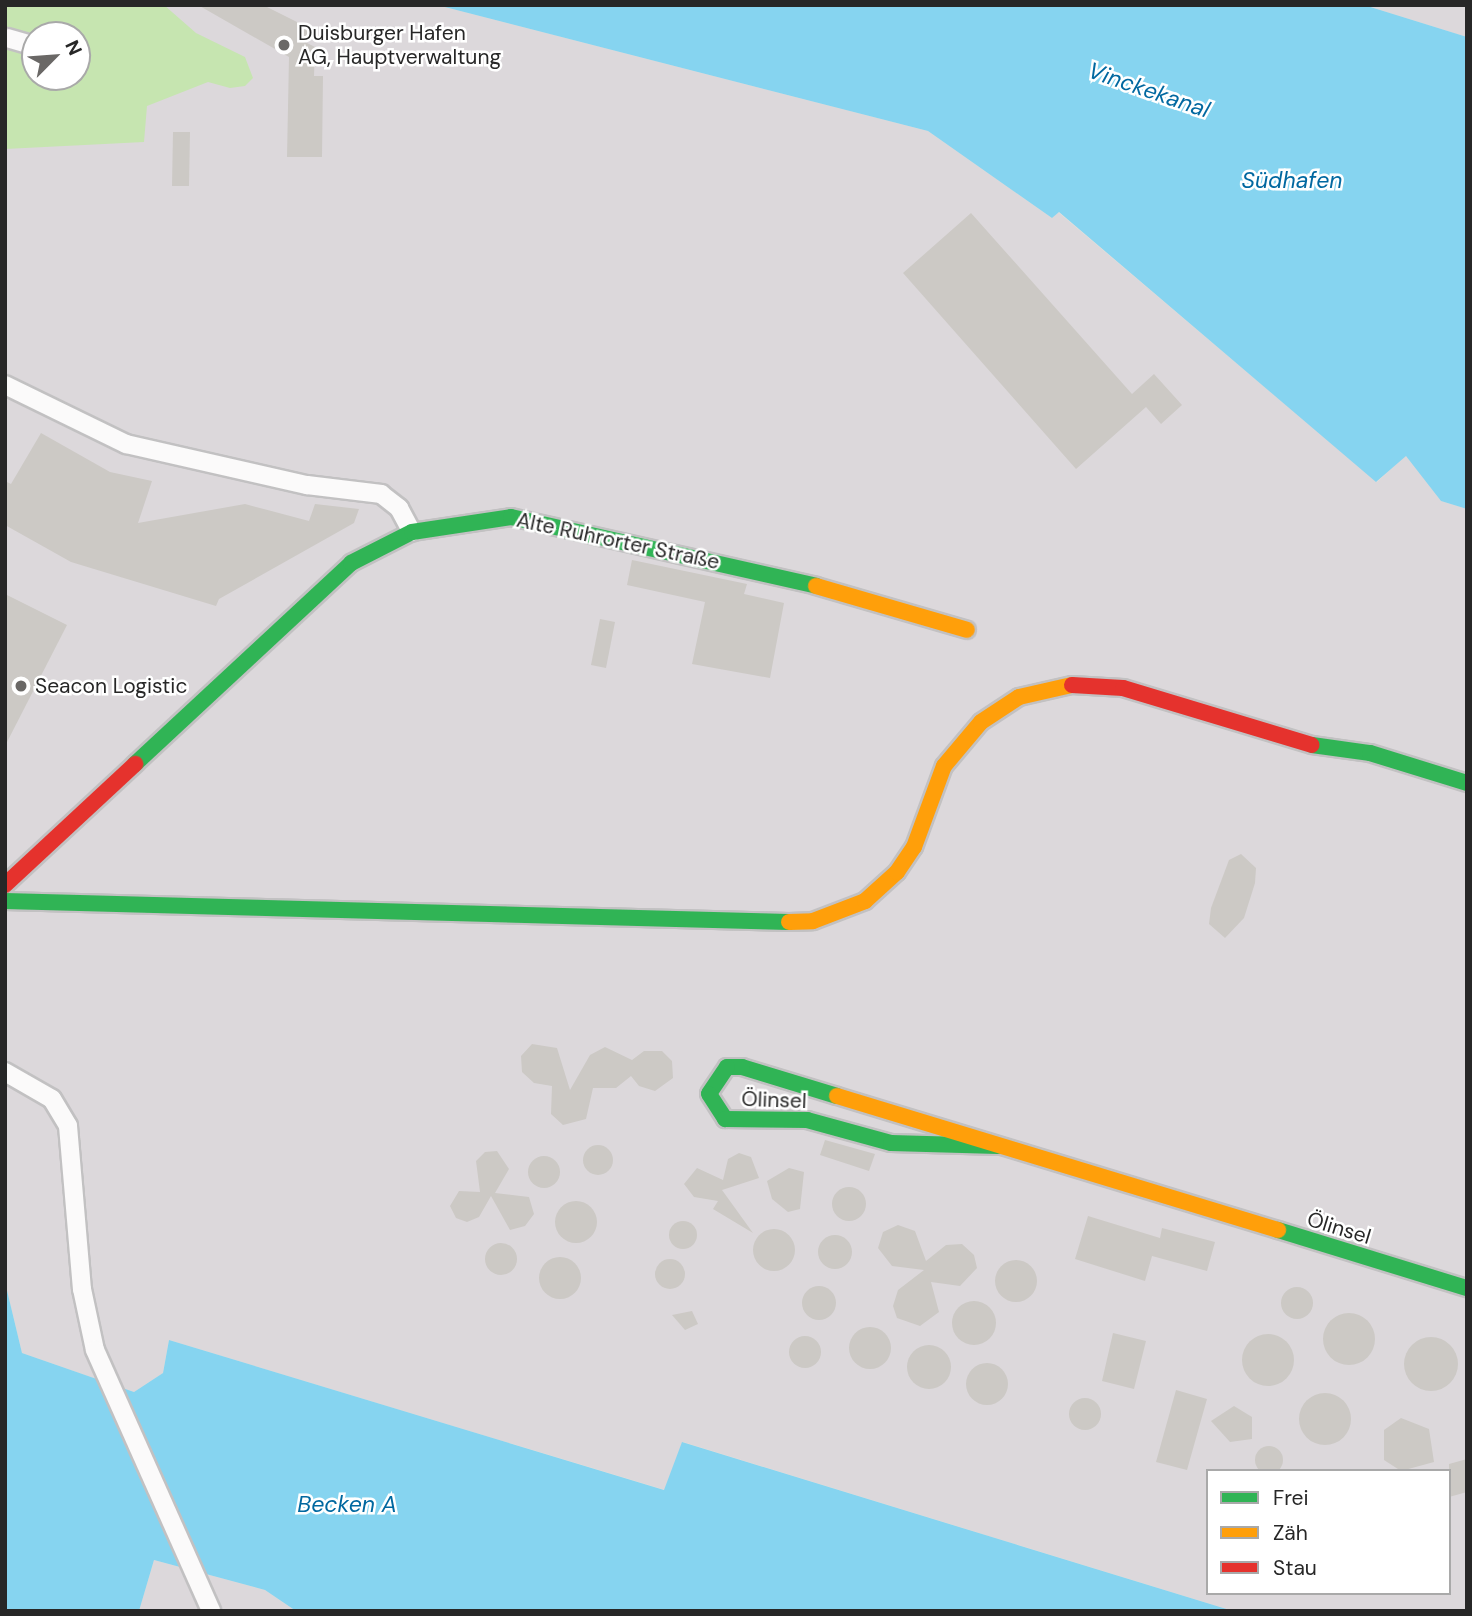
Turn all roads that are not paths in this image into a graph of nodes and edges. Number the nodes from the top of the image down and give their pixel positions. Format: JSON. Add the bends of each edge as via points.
{"nodes":[{"id":1,"x":5,"y":385,"type":"edge"},
{"id":2,"x":412,"y":532,"type":"junction"},
{"id":3,"x":967,"y":630,"type":"dead end"},
{"id":4,"x":1467,"y":783,"type":"edge"},
{"id":5,"x":5,"y":885,"type":"edge"},
{"id":6,"x":5,"y":901,"type":"edge"},
{"id":7,"x":5,"y":1072,"type":"edge"},
{"id":8,"x":998,"y":1146,"type":"junction"},
{"id":9,"x":1467,"y":1288,"type":"edge"},
{"id":10,"x":211,"y":1611,"type":"edge"}],
"edges":[{"from":1,"to":2,"type":"street","via":[[126,444],[307,485],[381,494],[399,508]]},
{"from":2,"to":3,"type":"street","name":"Alte Ruhrorter Straße","via":[[511,517],[781,576]]},
{"from":2,"to":5,"type":"street","name":"Alte Ruhrorter Straße","via":[[351,563]]},
{"from":4,"to":6,"type":"street","via":[[1370,753],[1294,743],[1124,688],[1083,682],[1033,691],[981,722],[944,766],[902,866],[865,901],[813,921],[759,924]]},
{"from":7,"to":10,"type":"street","via":[[51,1099],[68,1126],[82,1289],[95,1350]]},
{"from":8,"to":8,"type":"street","name":"Ölinsel","via":[[742,1067],[727,1067],[709,1094],[725,1119],[807,1120],[891,1143]]},
{"from":8,"to":9,"type":"street","name":"Ölinsel"}]}
